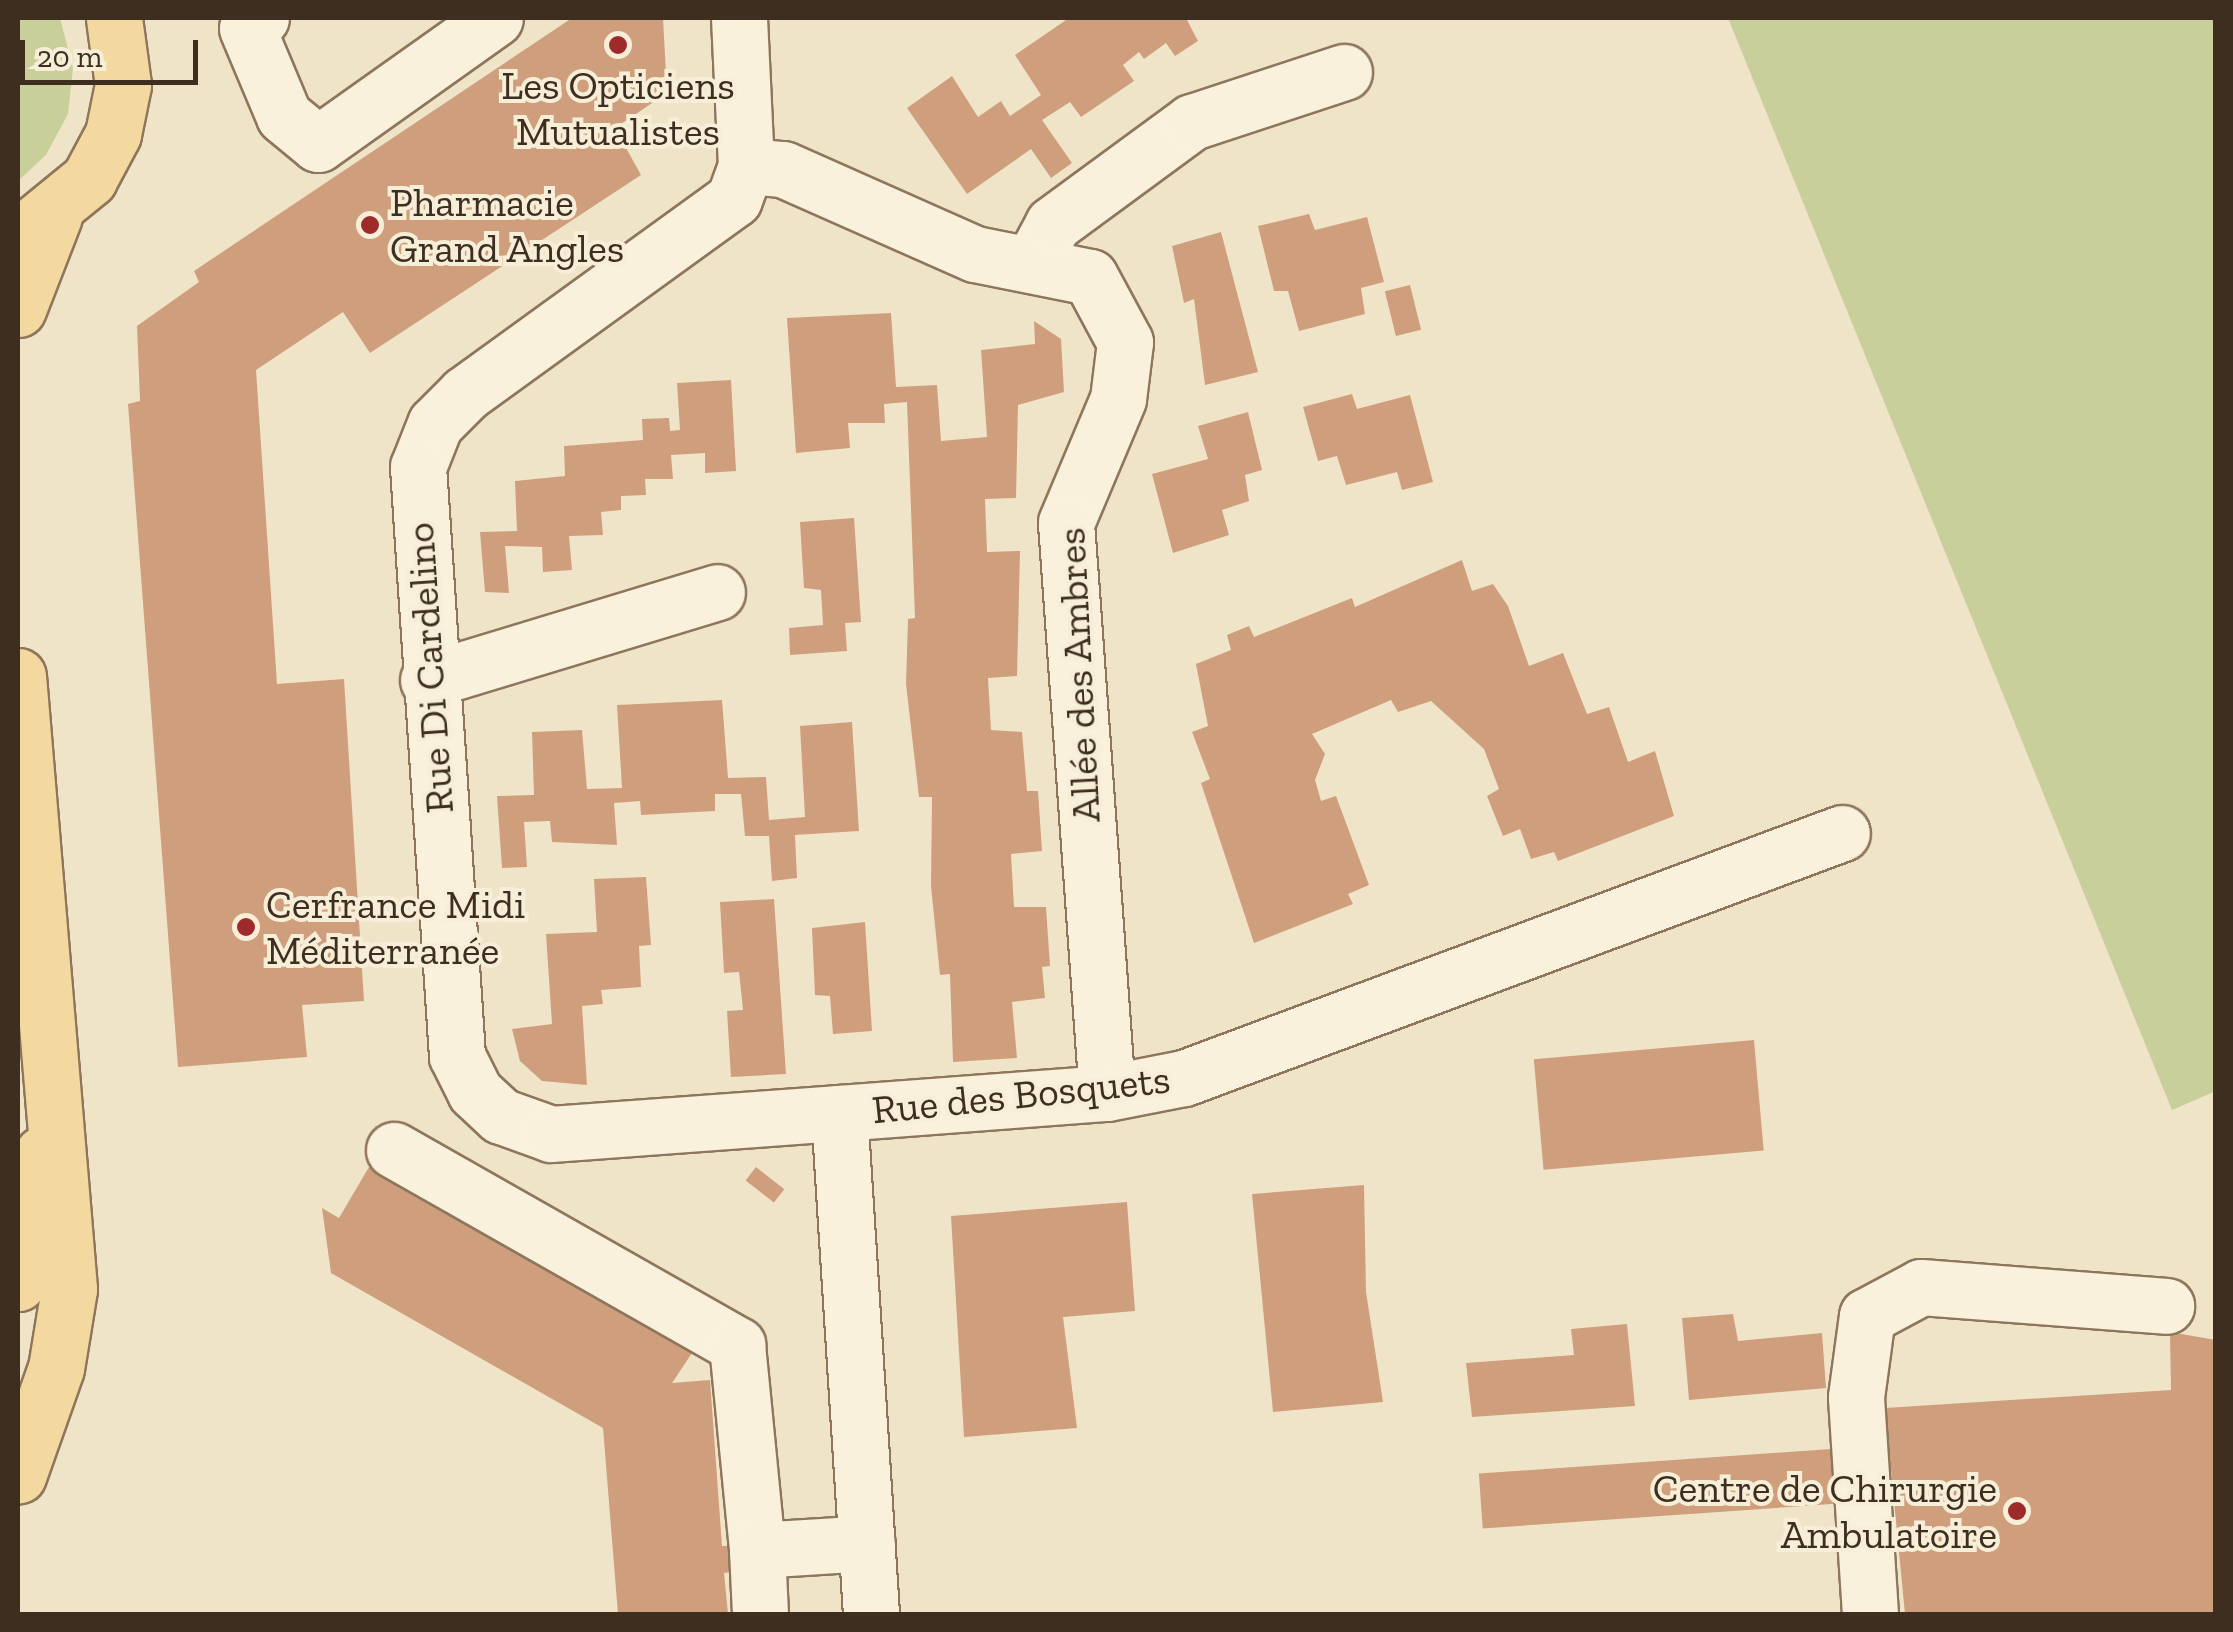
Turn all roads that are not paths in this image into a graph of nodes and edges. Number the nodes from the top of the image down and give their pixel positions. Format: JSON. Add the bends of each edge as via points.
{"nodes":[{"id":1,"x":261,"y":18,"type":"edge"},
{"id":2,"x":495,"y":18,"type":"edge"},
{"id":3,"x":739,"y":18,"type":"edge"},
{"id":4,"x":120,"y":23,"type":"edge"},
{"id":5,"x":1344,"y":72,"type":"dead end"},
{"id":6,"x":746,"y":166,"type":"junction"},
{"id":7,"x":36,"y":226,"type":"edge"},
{"id":8,"x":1033,"y":261,"type":"junction"},
{"id":9,"x":18,"y":309,"type":"edge"},
{"id":10,"x":717,"y":592,"type":"dead end"},
{"id":11,"x":18,"y":676,"type":"edge"},
{"id":12,"x":428,"y":680,"type":"junction"},
{"id":13,"x":1842,"y":833,"type":"dead end"},
{"id":14,"x":1107,"y":1093,"type":"junction"},
{"id":15,"x":50,"y":1112,"type":"junction"},
{"id":16,"x":839,"y":1113,"type":"junction"},
{"id":17,"x":394,"y":1150,"type":"dead end"},
{"id":18,"x":18,"y":1283,"type":"edge"},
{"id":19,"x":2166,"y":1306,"type":"dead end"},
{"id":20,"x":18,"y":1476,"type":"edge"},
{"id":21,"x":867,"y":1542,"type":"junction"},
{"id":22,"x":757,"y":1550,"type":"junction"},
{"id":23,"x":760,"y":1614,"type":"edge"},
{"id":24,"x":871,"y":1614,"type":"edge"},
{"id":25,"x":1870,"y":1614,"type":"edge"}],
"edges":[{"from":1,"to":2,"type":"street","via":[[247,28],[284,116],[318,144]]},
{"from":3,"to":6,"type":"street"},
{"from":4,"to":7,"type":"main road","via":[[113,134]]},
{"from":5,"to":8,"type":"street","via":[[1192,122],[1053,224]]},
{"from":6,"to":8,"type":"street","name":"Allée des Ambres","via":[[783,169],[942,243]]},
{"from":6,"to":12,"type":"street","name":"Rue Di Cardelino","via":[[734,199],[705,227],[435,424],[418,467]]},
{"from":7,"to":9,"type":"main road"},
{"from":8,"to":14,"type":"street","name":"Allée des Ambres","via":[[1090,277],[1125,342],[1118,400],[1066,524]]},
{"from":10,"to":12,"type":"street"},
{"from":11,"to":15,"type":"main road"},
{"from":12,"to":16,"type":"street","name":"Rue Di Cardelino","via":[[458,1056],[475,1092],[501,1116],[551,1134]]},
{"from":13,"to":14,"type":"street","name":"Rue des Bosquets","via":[[1184,1078]]},
{"from":14,"to":16,"type":"street","name":"Rue des Bosquets"},
{"from":15,"to":18,"type":"main road"},
{"from":15,"to":20,"type":"main road","via":[[67,1200],[69,1288],[56,1368]]},
{"from":16,"to":21,"type":"street","name":"Rue des Bosquets"},
{"from":17,"to":22,"type":"street","via":[[737,1345]]},
{"from":19,"to":25,"type":"street","via":[[1921,1288],[1867,1316],[1856,1398]]},
{"from":21,"to":22,"type":"street"},
{"from":21,"to":24,"type":"street","name":"Rue des Bosquets"},
{"from":22,"to":23,"type":"street"}]}
